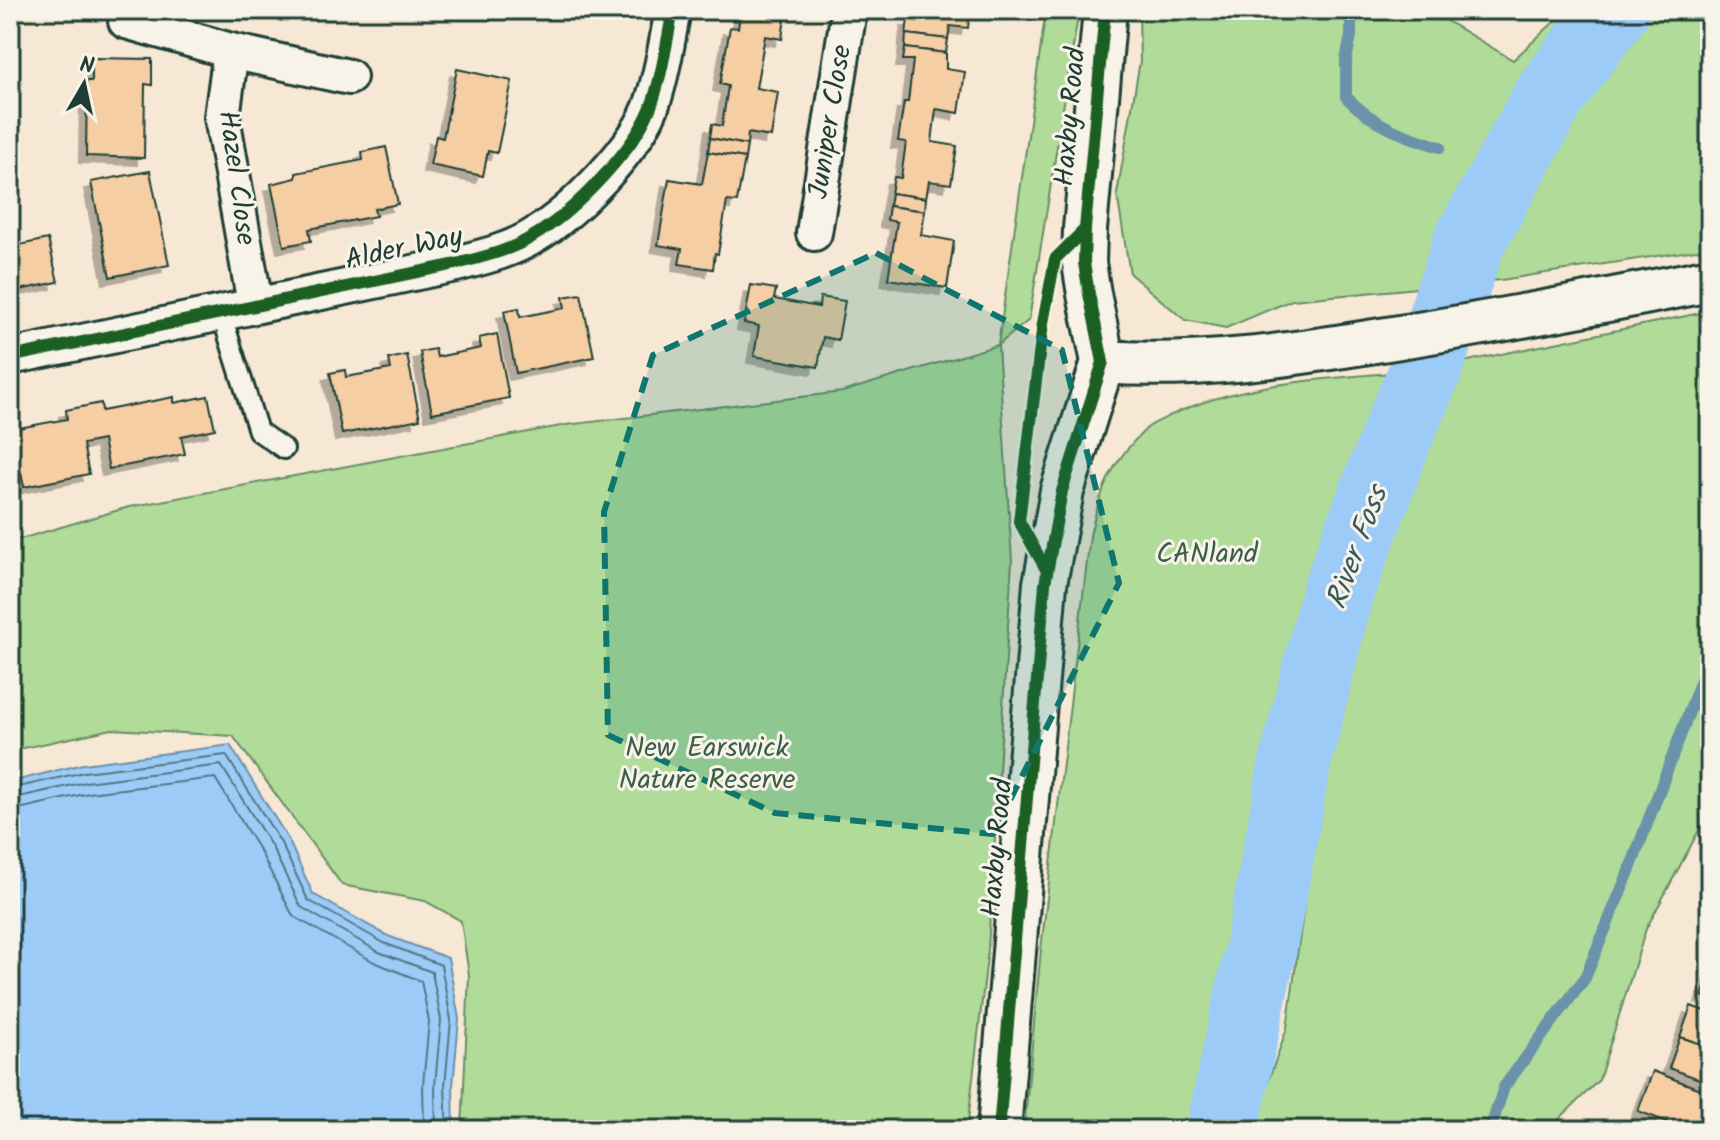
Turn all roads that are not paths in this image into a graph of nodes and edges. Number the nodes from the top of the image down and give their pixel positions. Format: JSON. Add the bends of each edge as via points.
{"nodes":[{"id":1,"x":673,"y":10,"type":"edge"},
{"id":2,"x":849,"y":10,"type":"edge"},
{"id":3,"x":1105,"y":10,"type":"edge"},
{"id":4,"x":126,"y":21,"type":"dead end"},
{"id":5,"x":231,"y":51,"type":"junction"},
{"id":6,"x":349,"y":77,"type":"dead end"},
{"id":7,"x":814,"y":233,"type":"dead end"},
{"id":8,"x":1691,"y":284,"type":"edge"},
{"id":9,"x":255,"y":304,"type":"junction"},
{"id":10,"x":221,"y":313,"type":"junction"},
{"id":11,"x":10,"y":357,"type":"edge"},
{"id":12,"x":1103,"y":362,"type":"junction"},
{"id":13,"x":284,"y":449,"type":"dead end"},
{"id":14,"x":999,"y":1130,"type":"edge"}],
"edges":[{"from":1,"to":9,"type":"street","name":"Alder Way","via":[[653,103],[622,156],[580,200],[532,237],[499,253],[456,264]]},
{"from":2,"to":7,"type":"street","name":"Juniper Close"},
{"from":3,"to":12,"type":"street","name":"Haxby Road","via":[[1084,263]]},
{"from":4,"to":5,"type":"street"},
{"from":5,"to":6,"type":"street"},
{"from":5,"to":9,"type":"street","name":"Hazel Close","via":[[222,117]]},
{"from":8,"to":12,"type":"street","via":[[1308,352],[1154,366]]},
{"from":9,"to":10,"type":"street","name":"Alder Way"},
{"from":10,"to":11,"type":"street","name":"Alder Way"},
{"from":10,"to":13,"type":"lane","via":[[258,431]]},
{"from":12,"to":14,"type":"street","name":"Haxby Road","via":[[1062,491],[1045,584]]}]}
